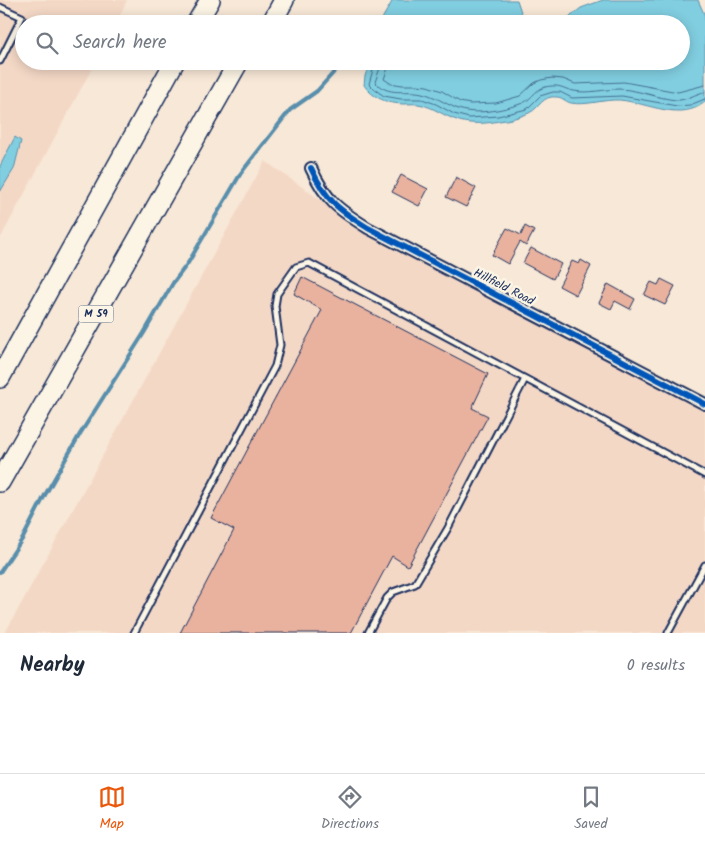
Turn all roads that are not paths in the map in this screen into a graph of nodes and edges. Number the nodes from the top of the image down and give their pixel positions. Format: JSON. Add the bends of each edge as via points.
{"nodes":[{"id":1,"x":201,"y":0,"type":"edge"},
{"id":2,"x":210,"y":0,"type":"edge"},
{"id":3,"x":272,"y":0,"type":"edge"},
{"id":4,"x":284,"y":0,"type":"edge"},
{"id":5,"x":0,"y":6,"type":"edge"},
{"id":6,"x":18,"y":15,"type":"edge"},
{"id":7,"x":195,"y":15,"type":"edge"},
{"id":8,"x":201,"y":15,"type":"edge"},
{"id":9,"x":264,"y":15,"type":"edge"},
{"id":10,"x":276,"y":15,"type":"edge"},
{"id":11,"x":15,"y":31,"type":"edge"},
{"id":12,"x":0,"y":61,"type":"edge"},
{"id":13,"x":170,"y":70,"type":"edge"},
{"id":14,"x":234,"y":70,"type":"edge"},
{"id":15,"x":245,"y":70,"type":"edge"},
{"id":16,"x":191,"y":147,"type":"junction"},
{"id":17,"x":311,"y":168,"type":"dead end"},
{"id":18,"x":0,"y":378,"type":"edge"},
{"id":19,"x":525,"y":379,"type":"junction"},
{"id":20,"x":705,"y":404,"type":"edge"},
{"id":21,"x":705,"y":475,"type":"edge"},
{"id":22,"x":0,"y":482,"type":"edge"},
{"id":23,"x":705,"y":565,"type":"edge"},
{"id":24,"x":134,"y":633,"type":"edge"},
{"id":25,"x":368,"y":633,"type":"edge"},
{"id":26,"x":668,"y":633,"type":"edge"}],
"edges":[{"from":1,"to":7,"type":"highway"},
{"from":2,"to":8,"type":"highway"},
{"from":3,"to":9,"type":"highway"},
{"from":4,"to":10,"type":"highway"},
{"from":5,"to":6,"type":"lane"},
{"from":11,"to":12,"type":"lane"},
{"from":13,"to":18,"type":"highway"},
{"from":14,"to":16,"type":"highway","number":"M 59"},
{"from":15,"to":16,"type":"highway","via":[[226,104]]},
{"from":16,"to":22,"type":"highway","number":"M 59"},
{"from":17,"to":20,"type":"street","name":"Hillfield Road","via":[[327,197],[368,228]]},
{"from":19,"to":21,"type":"lane"},
{"from":19,"to":24,"type":"lane","via":[[309,263],[296,267],[277,294],[275,306],[280,345],[274,366]]},
{"from":19,"to":25,"type":"lane","via":[[448,528],[415,584],[393,592],[387,598]]},
{"from":23,"to":26,"type":"lane"}]}
